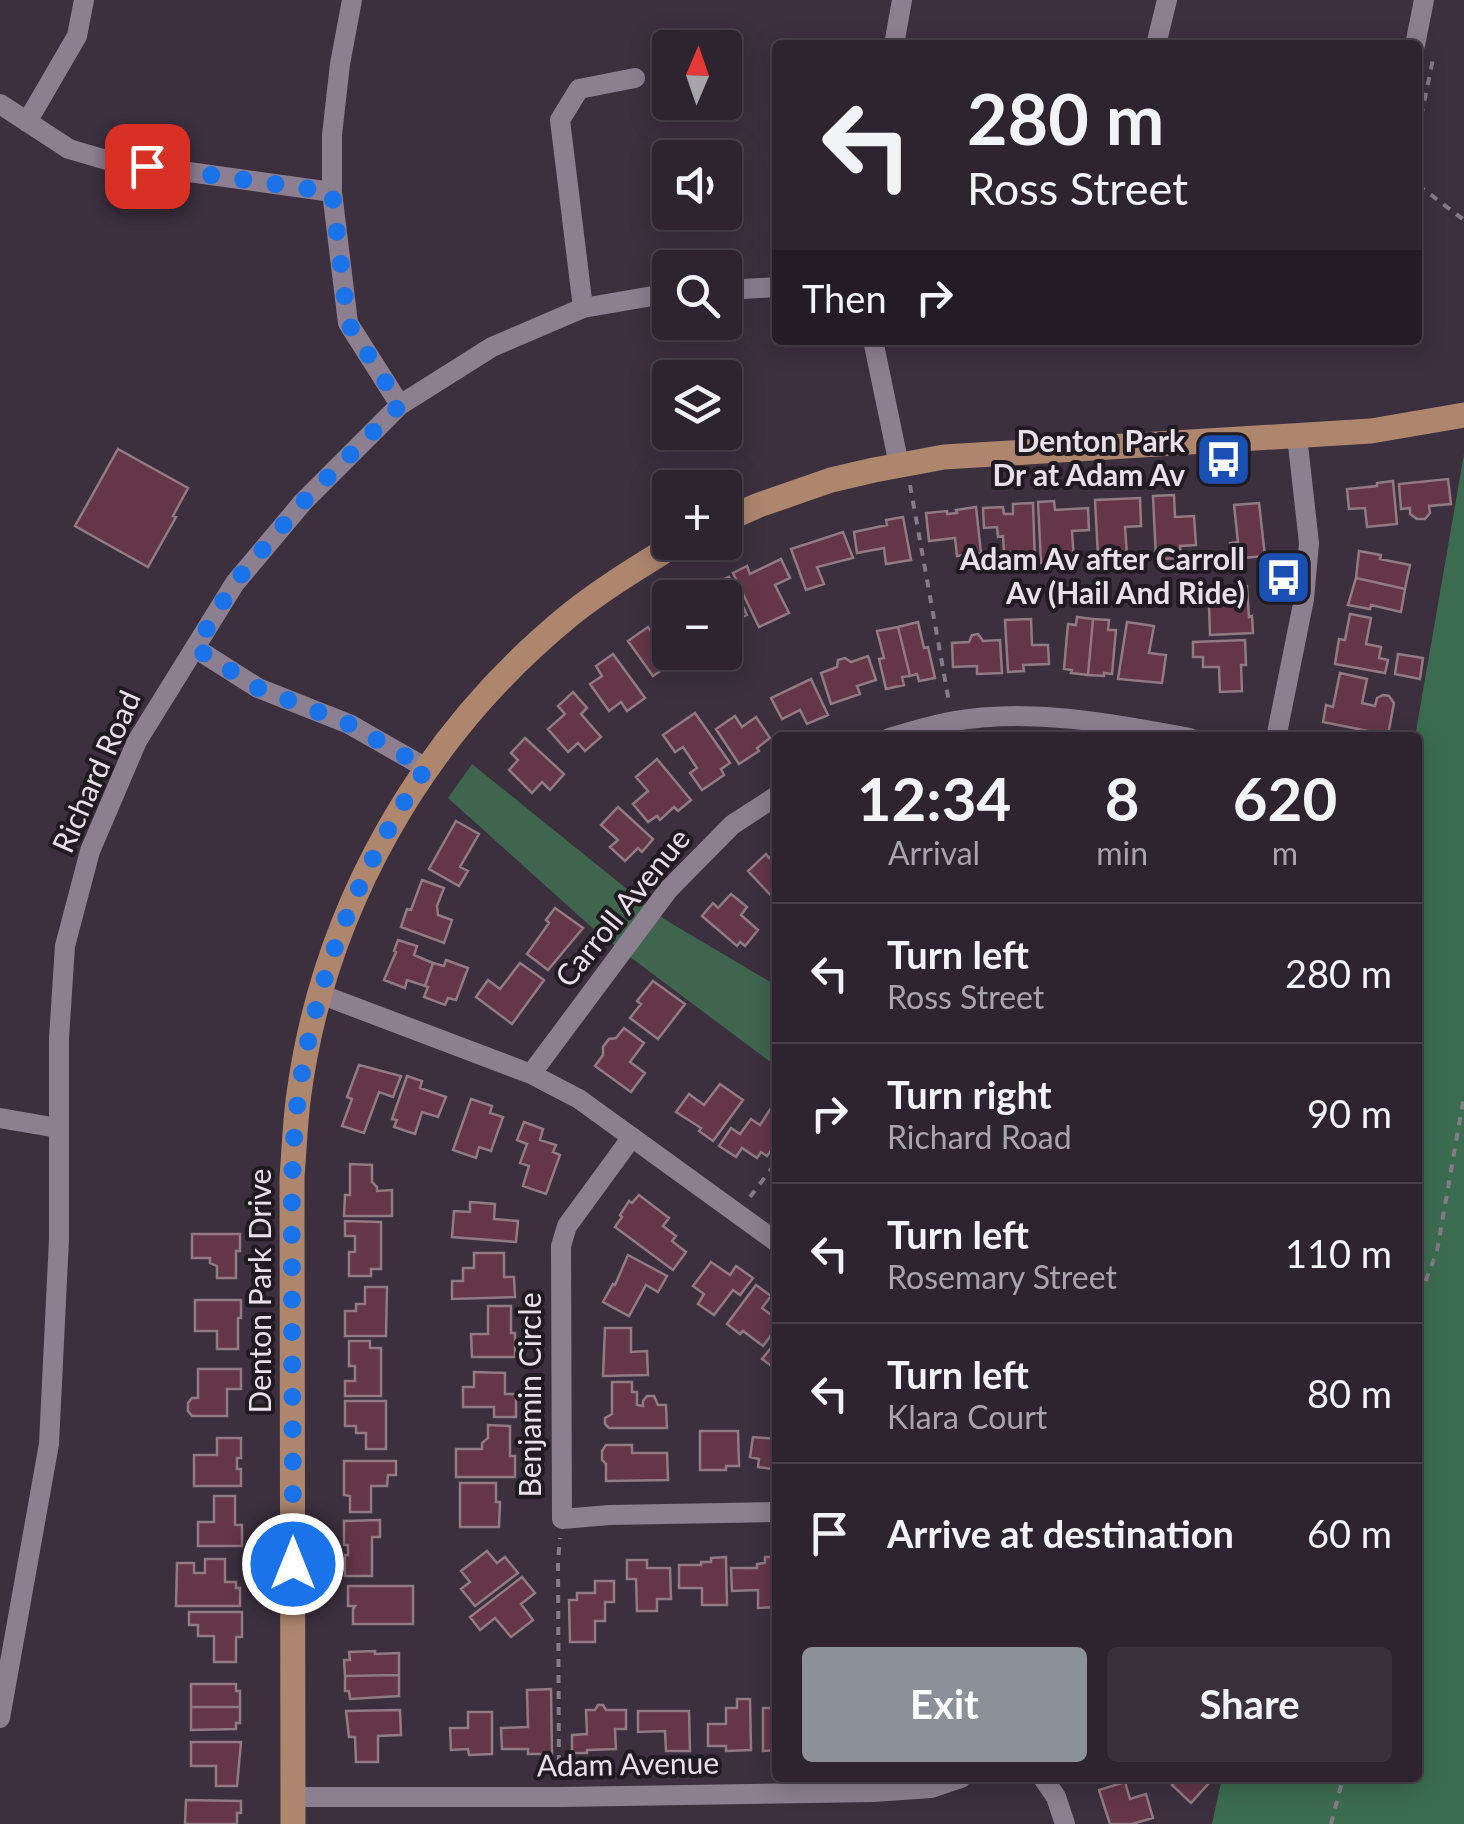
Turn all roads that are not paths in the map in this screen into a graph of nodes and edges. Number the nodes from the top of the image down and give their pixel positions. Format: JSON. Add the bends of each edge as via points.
{"nodes":[{"id":1,"x":84,"y":0,"type":"edge"},
{"id":2,"x":352,"y":0,"type":"edge"},
{"id":3,"x":902,"y":0,"type":"edge"},
{"id":4,"x":1166,"y":0,"type":"edge"},
{"id":5,"x":1424,"y":0,"type":"edge"},
{"id":6,"x":895,"y":40,"type":"edge"},
{"id":7,"x":1157,"y":40,"type":"edge"},
{"id":8,"x":1425,"y":47,"type":"edge"},
{"id":9,"x":635,"y":78,"type":"dead end"},
{"id":10,"x":0,"y":104,"type":"edge"},
{"id":11,"x":27,"y":122,"type":"junction"},
{"id":12,"x":332,"y":192,"type":"junction"},
{"id":13,"x":772,"y":287,"type":"edge"},
{"id":14,"x":742,"y":289,"type":"edge"},
{"id":15,"x":652,"y":295,"type":"edge"},
{"id":16,"x":583,"y":308,"type":"junction"},
{"id":17,"x":874,"y":345,"type":"edge"},
{"id":18,"x":400,"y":405,"type":"junction"},
{"id":19,"x":1464,"y":415,"type":"edge"},
{"id":20,"x":1298,"y":436,"type":"junction"},
{"id":21,"x":903,"y":464,"type":"junction"},
{"id":22,"x":742,"y":512,"type":"edge"},
{"id":23,"x":652,"y":559,"type":"edge"},
{"id":24,"x":195,"y":648,"type":"junction"},
{"id":25,"x":913,"y":732,"type":"edge"},
{"id":26,"x":1158,"y":732,"type":"edge"},
{"id":27,"x":1277,"y":732,"type":"edge"},
{"id":28,"x":426,"y":768,"type":"junction"},
{"id":29,"x":772,"y":799,"type":"edge"},
{"id":30,"x":320,"y":994,"type":"junction"},
{"id":31,"x":531,"y":1074,"type":"junction"},
{"id":32,"x":0,"y":1118,"type":"edge"},
{"id":33,"x":58,"y":1128,"type":"junction"},
{"id":34,"x":632,"y":1137,"type":"junction"},
{"id":35,"x":772,"y":1238,"type":"edge"},
{"id":36,"x":772,"y":1512,"type":"edge"},
{"id":37,"x":0,"y":1718,"type":"edge"},
{"id":38,"x":950,"y":1782,"type":"edge"},
{"id":39,"x":1046,"y":1782,"type":"edge"},
{"id":40,"x":293,"y":1797,"type":"junction"},
{"id":41,"x":293,"y":1824,"type":"edge"},
{"id":42,"x":1065,"y":1824,"type":"edge"}],
"edges":[{"from":1,"to":11,"type":"street","via":[[76,36]]},
{"from":2,"to":12,"type":"street","via":[[332,135]]},
{"from":3,"to":6,"type":"street"},
{"from":4,"to":7,"type":"street"},
{"from":5,"to":8,"type":"street"},
{"from":9,"to":16,"type":"street","via":[[578,89],[560,120]]},
{"from":10,"to":11,"type":"street"},
{"from":11,"to":12,"type":"street","via":[[69,148],[110,161]]},
{"from":12,"to":18,"type":"street","via":[[348,323]]},
{"from":13,"to":14,"type":"street"},
{"from":15,"to":16,"type":"street","name":"Richard Road"},
{"from":16,"to":18,"type":"street","name":"Richard Road","via":[[492,347]]},
{"from":17,"to":21,"type":"street"},
{"from":18,"to":24,"type":"street","name":"Richard Road","via":[[235,582]]},
{"from":19,"to":20,"type":"main road"},
{"from":20,"to":21,"type":"main road"},
{"from":20,"to":27,"type":"street","via":[[1308,543],[1304,599]]},
{"from":21,"to":22,"type":"main road","via":[[831,480]]},
{"from":23,"to":28,"type":"main road","name":"Denton Park Drive","via":[[535,646]]},
{"from":24,"to":28,"type":"street","via":[[258,688],[349,724]]},
{"from":24,"to":33,"type":"street","name":"Richard Road","via":[[137,741],[90,851],[65,946]]},
{"from":25,"to":26,"type":"street","via":[[1032,716]]},
{"from":28,"to":30,"type":"main road","name":"Denton Park Drive","via":[[353,900]]},
{"from":29,"to":31,"type":"street","name":"Carroll Avenue","via":[[732,825],[668,890]]},
{"from":30,"to":31,"type":"street"},
{"from":30,"to":40,"type":"main road","name":"Denton Park Drive","via":[[298,1102],[292,1177]]},
{"from":31,"to":34,"type":"street","via":[[579,1098]]},
{"from":32,"to":33,"type":"street"},
{"from":33,"to":37,"type":"street","name":"Richard Road","via":[[49,1444]]},
{"from":34,"to":35,"type":"street"},
{"from":34,"to":36,"type":"street","name":"Benjamin Circle","via":[[568,1226],[562,1246],[562,1518]]},
{"from":38,"to":40,"type":"street","name":"Adam Avenue","via":[[873,1792]]},
{"from":39,"to":42,"type":"street"},
{"from":40,"to":41,"type":"main road","name":"Denton Park Drive"}]}
